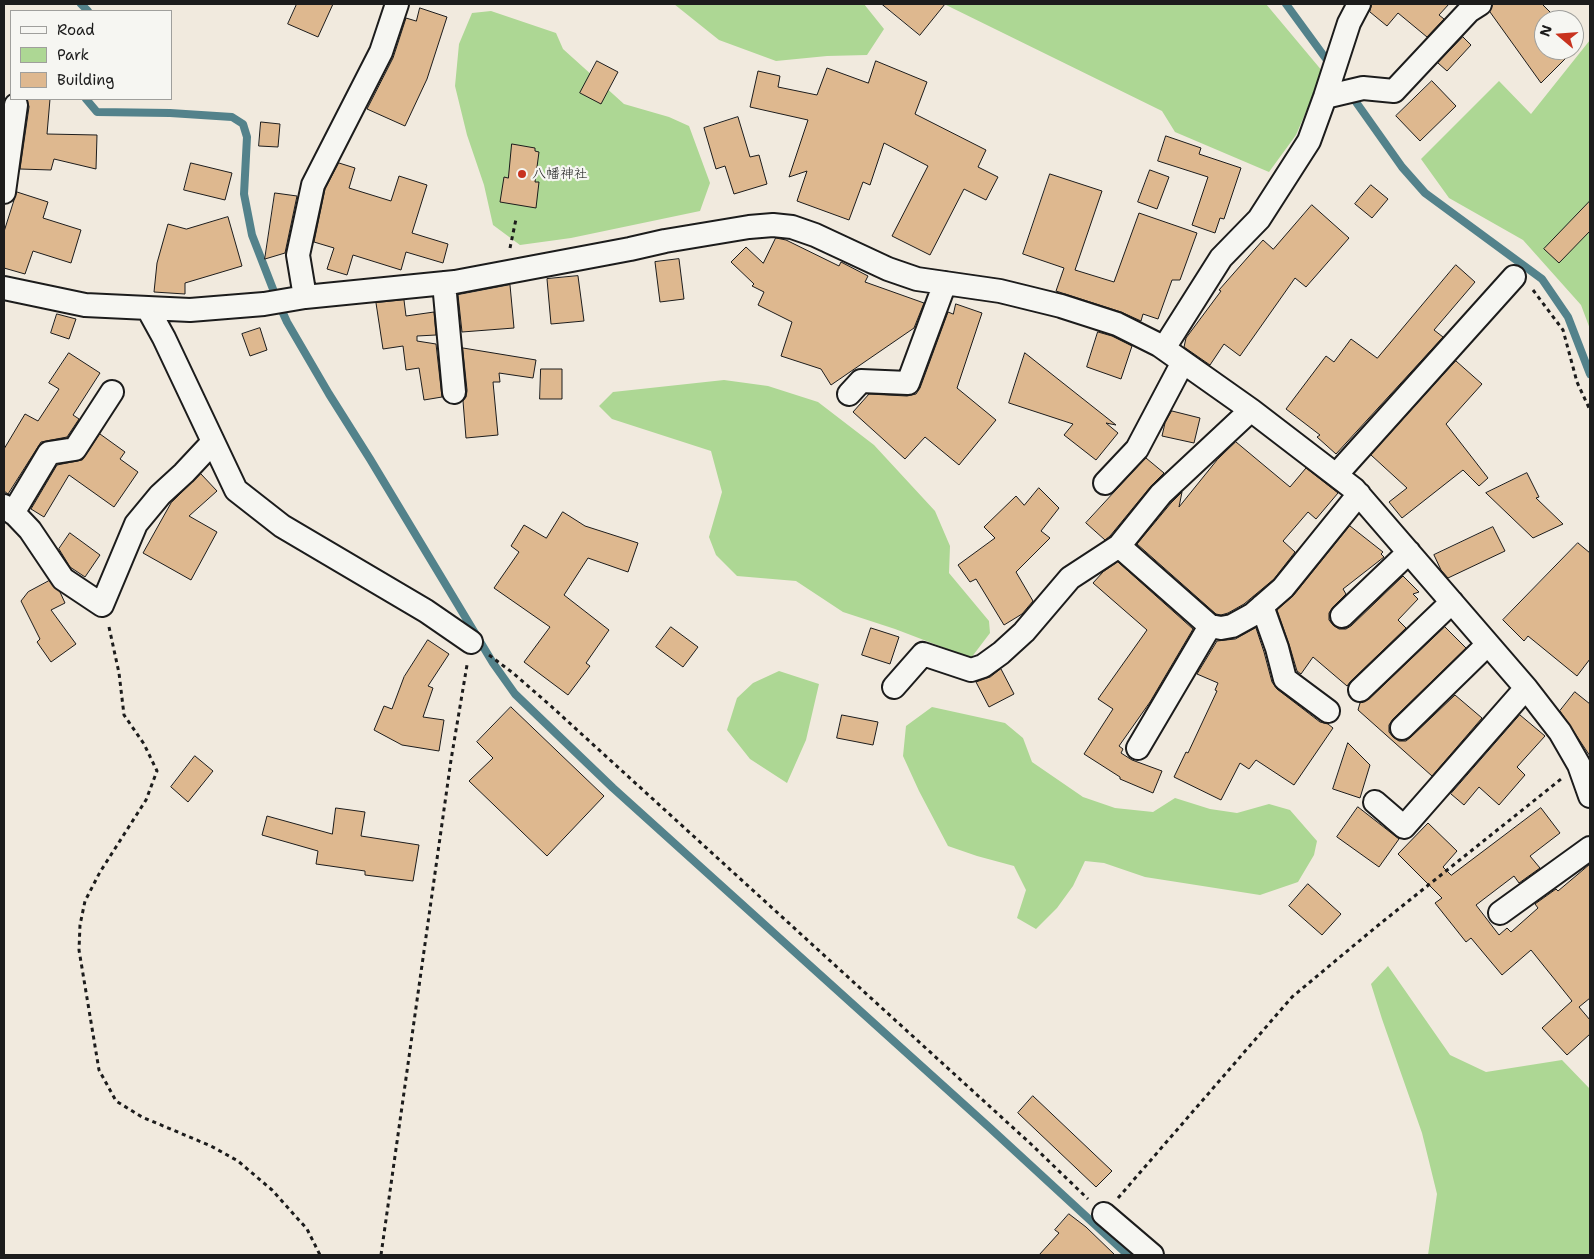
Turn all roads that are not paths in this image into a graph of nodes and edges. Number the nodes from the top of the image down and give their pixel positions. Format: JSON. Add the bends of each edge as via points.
{"nodes":[{"id":1,"x":397,"y":4,"type":"edge"},
{"id":2,"x":1359,"y":4,"type":"edge"},
{"id":3,"x":1480,"y":4,"type":"edge"},
{"id":4,"x":1325,"y":97,"type":"junction"},
{"id":5,"x":16,"y":105,"type":"dead end"},
{"id":6,"x":4,"y":192,"type":"edge"},
{"id":7,"x":1514,"y":277,"type":"road end"},
{"id":8,"x":444,"y":283,"type":"junction"},
{"id":9,"x":945,"y":283,"type":"junction"},
{"id":10,"x":4,"y":288,"type":"edge"},
{"id":11,"x":296,"y":299,"type":"junction"},
{"id":12,"x":148,"y":309,"type":"junction"},
{"id":13,"x":1164,"y":348,"type":"junction"},
{"id":14,"x":1183,"y":362,"type":"junction"},
{"id":15,"x":112,"y":392,"type":"dead end"},
{"id":16,"x":454,"y":392,"type":"dead end"},
{"id":17,"x":849,"y":394,"type":"dead end"},
{"id":18,"x":1251,"y":410,"type":"junction"},
{"id":19,"x":213,"y":442,"type":"junction"},
{"id":20,"x":1336,"y":475,"type":"junction"},
{"id":21,"x":1105,"y":483,"type":"dead end"},
{"id":22,"x":1359,"y":494,"type":"junction"},
{"id":23,"x":8,"y":509,"type":"edge"},
{"id":24,"x":1119,"y":546,"type":"junction"},
{"id":25,"x":1409,"y":552,"type":"junction"},
{"id":26,"x":1452,"y":602,"type":"junction"},
{"id":27,"x":1262,"y":606,"type":"junction"},
{"id":28,"x":1342,"y":616,"type":"dead end"},
{"id":29,"x":1210,"y":626,"type":"junction"},
{"id":30,"x":471,"y":642,"type":"road end"},
{"id":31,"x":1488,"y":644,"type":"junction"},
{"id":32,"x":894,"y":687,"type":"dead end"},
{"id":33,"x":1526,"y":688,"type":"junction"},
{"id":34,"x":1360,"y":690,"type":"dead end"},
{"id":35,"x":1328,"y":711,"type":"dead end"},
{"id":36,"x":1402,"y":728,"type":"dead end"},
{"id":37,"x":1138,"y":748,"type":"dead end"},
{"id":38,"x":1590,"y":796,"type":"edge"},
{"id":39,"x":1375,"y":802,"type":"dead end"},
{"id":40,"x":1590,"y":848,"type":"edge"},
{"id":41,"x":1500,"y":913,"type":"dead end"},
{"id":42,"x":1104,"y":1214,"type":"road end"},
{"id":43,"x":1152,"y":1255,"type":"edge"}],
"edges":[{"from":1,"to":11,"type":"street","via":[[381,52],[313,185],[298,255]]},
{"from":2,"to":4,"type":"street","via":[[1349,22]]},
{"from":3,"to":4,"type":"street","via":[[1469,11],[1394,91],[1363,88]]},
{"from":4,"to":13,"type":"street","via":[[1309,140],[1259,219],[1221,258]]},
{"from":5,"to":6,"type":"street"},
{"from":7,"to":20,"type":"street"},
{"from":8,"to":9,"type":"street","via":[[665,241],[773,225],[815,235],[917,279]]},
{"from":8,"to":11,"type":"street"},
{"from":8,"to":16,"type":"street"},
{"from":9,"to":13,"type":"street","via":[[1000,291],[1061,306],[1117,324]]},
{"from":9,"to":17,"type":"street","via":[[908,382],[861,381]]},
{"from":10,"to":12,"type":"street","via":[[85,305]]},
{"from":11,"to":12,"type":"street","via":[[190,310]]},
{"from":12,"to":19,"type":"street"},
{"from":13,"to":14,"type":"street"},
{"from":14,"to":18,"type":"street"},
{"from":14,"to":21,"type":"street","via":[[1137,449]]},
{"from":15,"to":23,"type":"street","via":[[75,449],[49,453]]},
{"from":18,"to":20,"type":"street"},
{"from":18,"to":24,"type":"street","via":[[1161,494]]},
{"from":19,"to":23,"type":"street","via":[[136,524],[102,605],[63,579],[30,530]]},
{"from":19,"to":30,"type":"street","via":[[236,490],[282,526],[426,611]]},
{"from":20,"to":22,"type":"street"},
{"from":22,"to":25,"type":"street"},
{"from":22,"to":27,"type":"street","via":[[1283,588]]},
{"from":24,"to":29,"type":"street"},
{"from":24,"to":32,"type":"street","via":[[1070,578],[1024,632],[983,666],[971,670],[923,654]]},
{"from":25,"to":26,"type":"street"},
{"from":25,"to":28,"type":"street"},
{"from":26,"to":31,"type":"street"},
{"from":26,"to":34,"type":"street"},
{"from":27,"to":29,"type":"street","via":[[1232,626]]},
{"from":27,"to":35,"type":"street","via":[[1285,679]]},
{"from":29,"to":37,"type":"street"},
{"from":31,"to":33,"type":"street"},
{"from":31,"to":36,"type":"street"},
{"from":33,"to":38,"type":"street","via":[[1560,732],[1579,765]]},
{"from":33,"to":39,"type":"street","via":[[1404,826]]},
{"from":40,"to":41,"type":"street"},
{"from":42,"to":43,"type":"street"}]}
